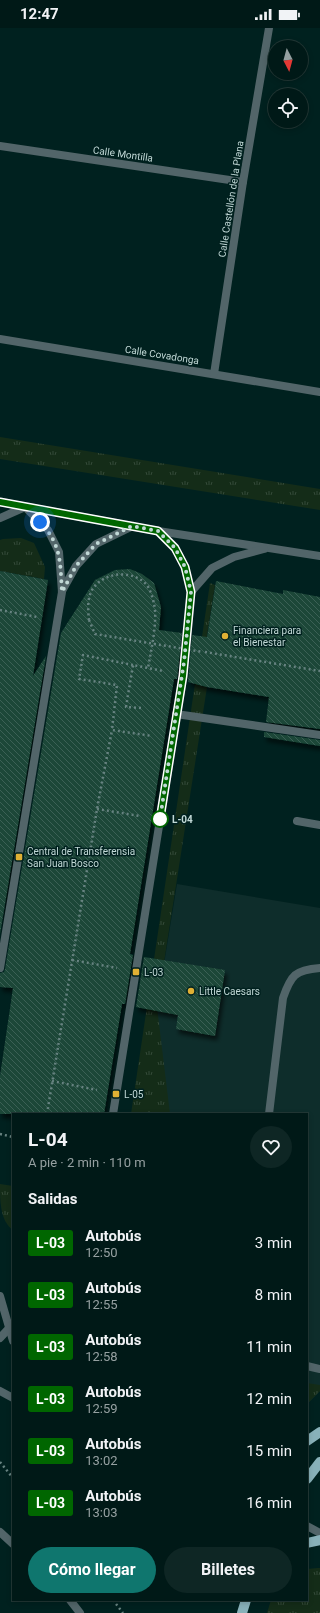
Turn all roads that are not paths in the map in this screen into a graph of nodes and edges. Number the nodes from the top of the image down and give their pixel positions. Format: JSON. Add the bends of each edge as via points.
{"nodes":[{"id":1,"x":270,"y":28,"type":"edge"},
{"id":2,"x":0,"y":146,"type":"edge"},
{"id":3,"x":244,"y":182,"type":"junction"},
{"id":4,"x":0,"y":339,"type":"edge"},
{"id":5,"x":214,"y":374,"type":"junction"},
{"id":6,"x":320,"y":392,"type":"edge"},
{"id":7,"x":0,"y":502,"type":"edge"},
{"id":8,"x":25,"y":507,"type":"junction"},
{"id":9,"x":0,"y":518,"type":"edge"},
{"id":10,"x":132,"y":526,"type":"junction"},
{"id":11,"x":158,"y":531,"type":"junction"},
{"id":12,"x":268,"y":548,"type":"junction"},
{"id":13,"x":320,"y":556,"type":"edge"},
{"id":14,"x":62,"y":592,"type":"junction"},
{"id":15,"x":191,"y":592,"type":"junction"},
{"id":16,"x":176,"y":714,"type":"junction"},
{"id":17,"x":320,"y":735,"type":"edge"},
{"id":18,"x":296,"y":821,"type":"dead end"},
{"id":19,"x":320,"y":825,"type":"edge"},
{"id":20,"x":0,"y":968,"type":"edge"},
{"id":21,"x":320,"y":968,"type":"edge"},
{"id":22,"x":113,"y":1113,"type":"edge"},
{"id":23,"x":269,"y":1113,"type":"edge"},
{"id":24,"x":0,"y":1296,"type":"edge"},
{"id":25,"x":11,"y":1326,"type":"edge"},
{"id":26,"x":0,"y":1338,"type":"edge"},
{"id":27,"x":308,"y":1366,"type":"edge"},
{"id":28,"x":320,"y":1369,"type":"edge"},
{"id":29,"x":0,"y":1391,"type":"edge"},
{"id":30,"x":12,"y":1397,"type":"edge"},
{"id":31,"x":320,"y":1432,"type":"edge"},
{"id":32,"x":308,"y":1440,"type":"edge"},
{"id":33,"x":320,"y":1462,"type":"edge"},
{"id":34,"x":308,"y":1477,"type":"edge"},
{"id":35,"x":308,"y":1527,"type":"edge"},
{"id":36,"x":0,"y":1532,"type":"edge"},
{"id":37,"x":320,"y":1533,"type":"edge"},
{"id":38,"x":320,"y":1540,"type":"edge"},
{"id":39,"x":12,"y":1543,"type":"edge"},
{"id":40,"x":308,"y":1543,"type":"edge"},
{"id":41,"x":71,"y":1601,"type":"edge"},
{"id":42,"x":246,"y":1601,"type":"edge"},
{"id":43,"x":80,"y":1613,"type":"edge"},
{"id":44,"x":242,"y":1613,"type":"edge"}],
"edges":[{"from":1,"to":3,"type":"street","name":"Calle Castellón de la Plana"},
{"from":2,"to":3,"type":"street","name":"Calle Montilla"},
{"from":3,"to":5,"type":"street","name":"Calle Castellón de la Plana"},
{"from":4,"to":5,"type":"street","name":"Calle Covadonga"},
{"from":5,"to":6,"type":"street","name":"Calle Covadonga"},
{"from":7,"to":8,"type":"street"},
{"from":8,"to":9,"type":"street"},
{"from":8,"to":10,"type":"street"},
{"from":8,"to":14,"type":"street","via":[[48,530],[59,552]]},
{"from":10,"to":11,"type":"street"},
{"from":10,"to":14,"type":"street","via":[[96,544],[76,566]]},
{"from":11,"to":12,"type":"street"},
{"from":11,"to":15,"type":"street","via":[[175,548],[185,567]]},
{"from":12,"to":13,"type":"street"},
{"from":12,"to":15,"type":"street","via":[[234,557],[212,568]]},
{"from":14,"to":20,"type":"street"},
{"from":15,"to":16,"type":"street","via":[[183,676]]},
{"from":16,"to":17,"type":"street"},
{"from":16,"to":22,"type":"street"},
{"from":18,"to":19,"type":"street"},
{"from":21,"to":23,"type":"street","via":[[304,969],[289,980],[283,998]]},
{"from":24,"to":25,"type":"street"},
{"from":25,"to":26,"type":"street"},
{"from":27,"to":28,"type":"street"},
{"from":29,"to":30,"type":"street"},
{"from":31,"to":32,"type":"main road"},
{"from":33,"to":34,"type":"main road"},
{"from":35,"to":37,"type":"street"},
{"from":36,"to":39,"type":"street"},
{"from":38,"to":40,"type":"main road"},
{"from":41,"to":43,"type":"street"},
{"from":42,"to":44,"type":"main road"}]}
